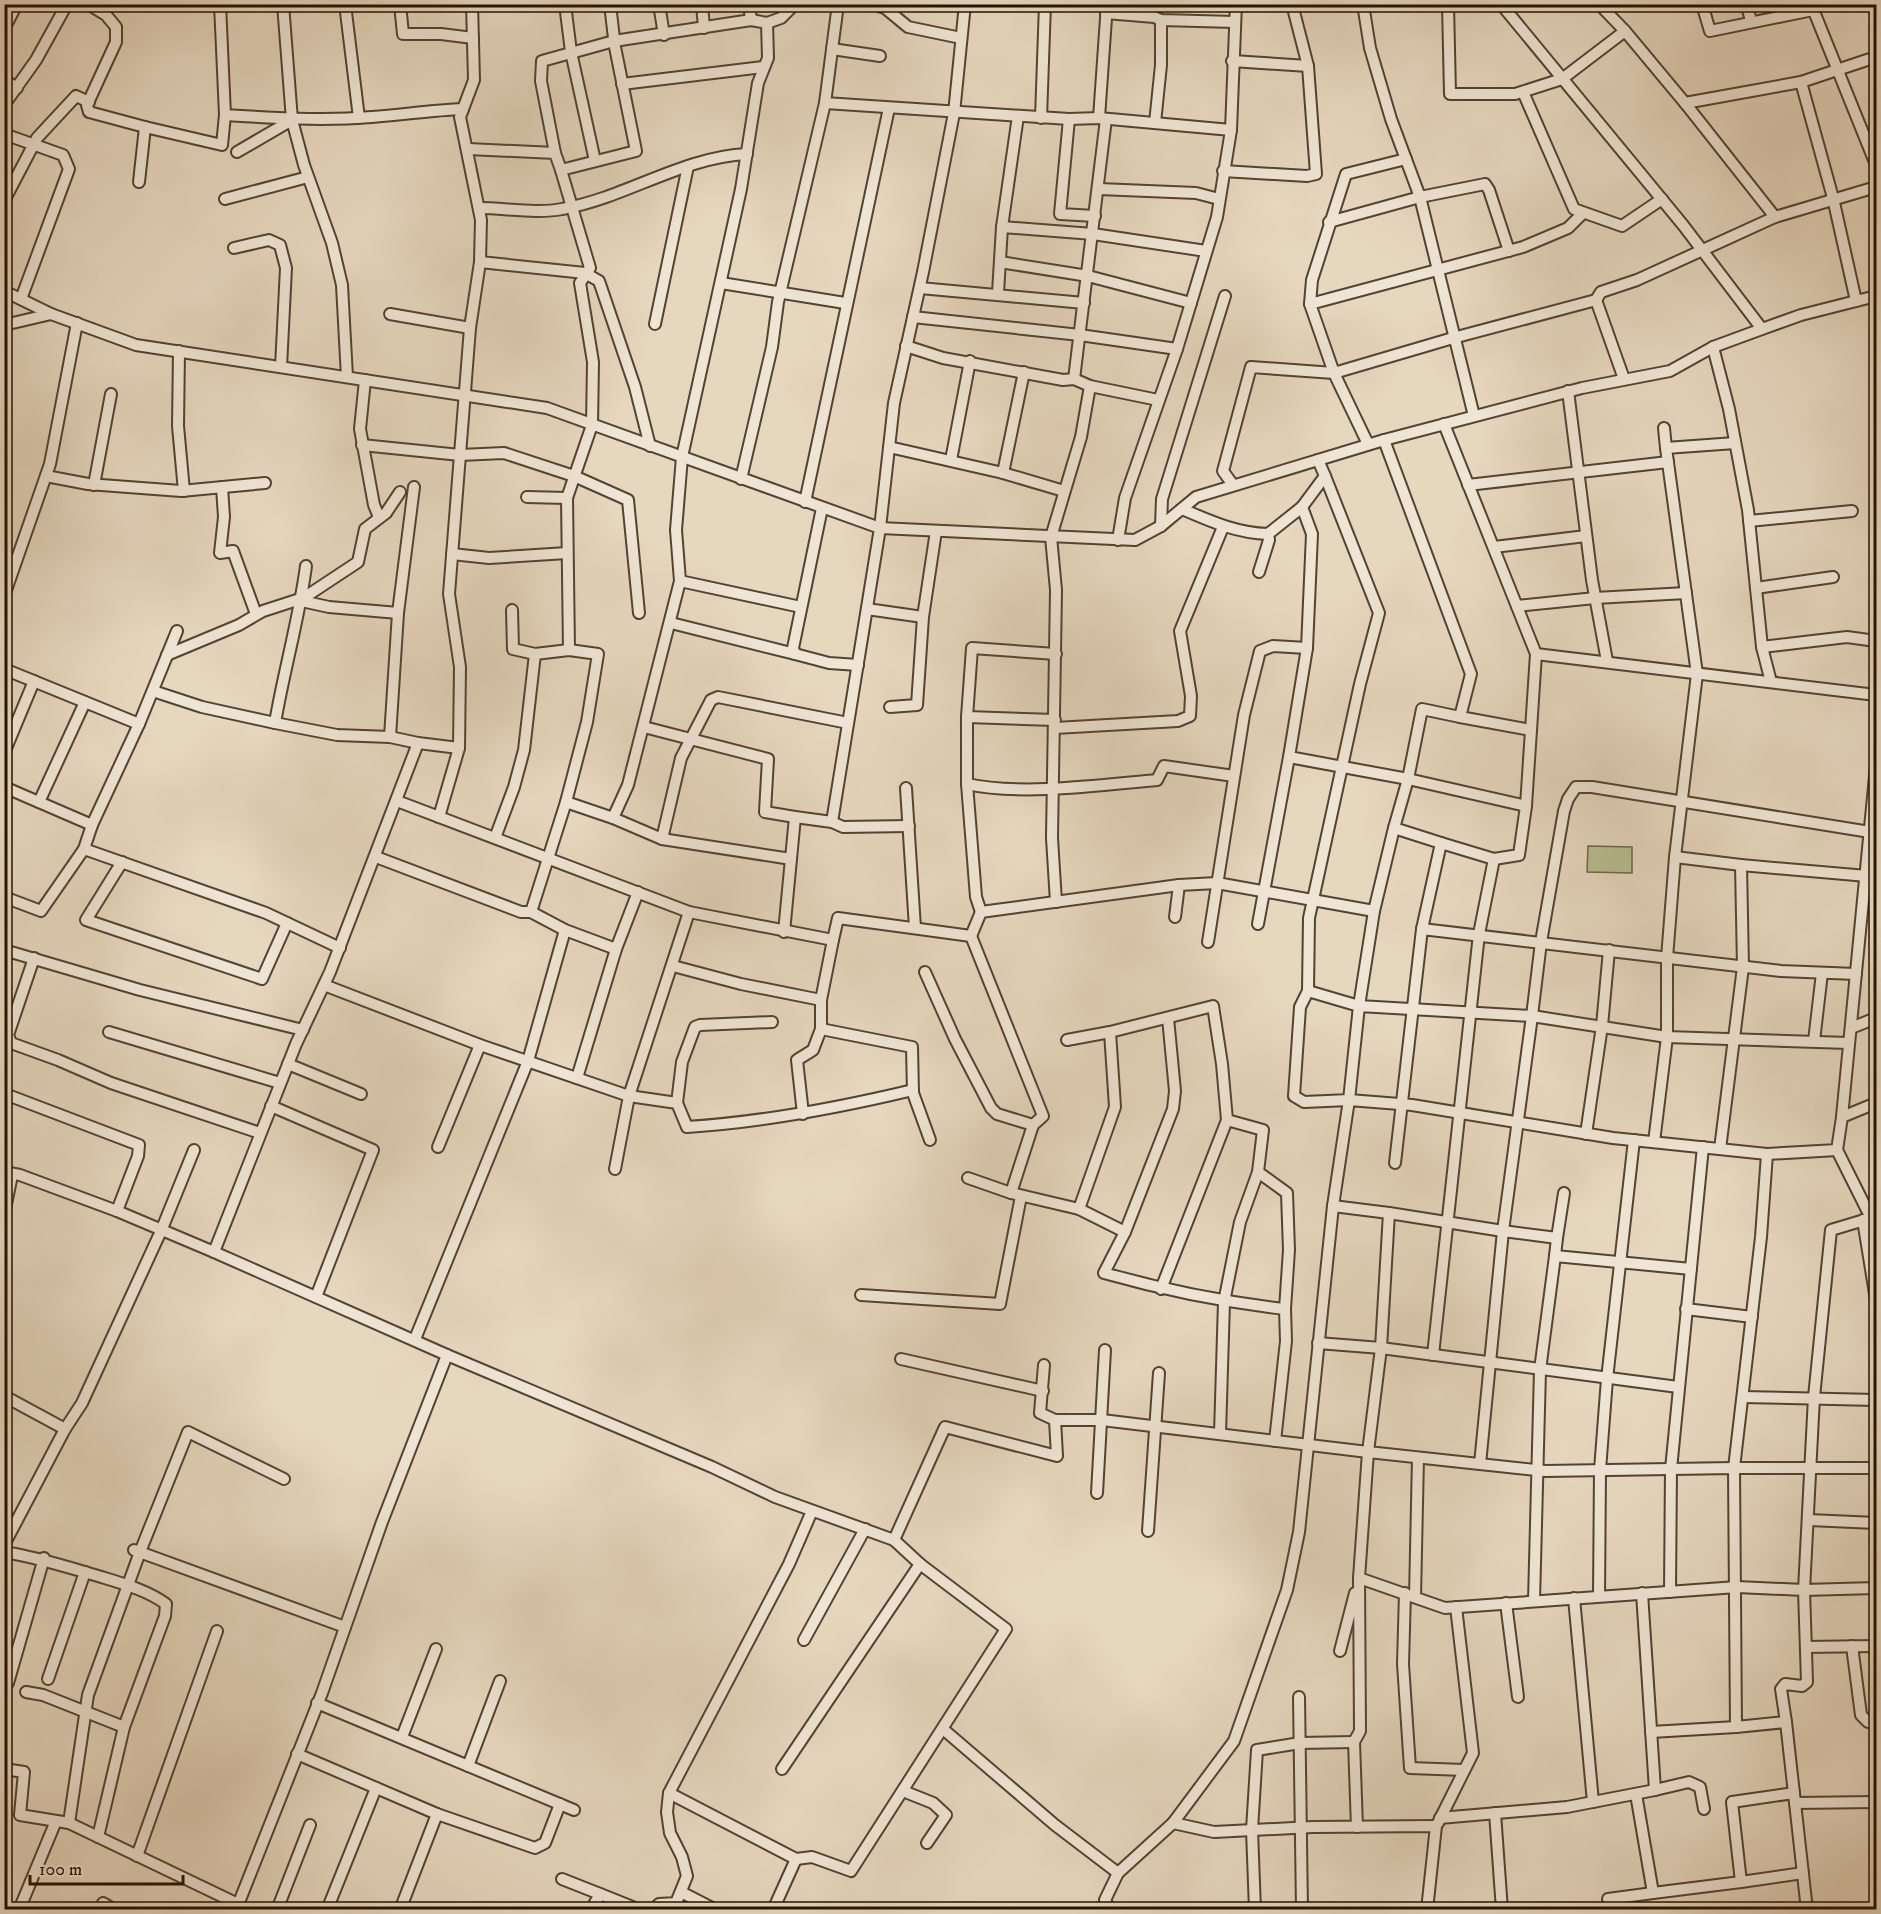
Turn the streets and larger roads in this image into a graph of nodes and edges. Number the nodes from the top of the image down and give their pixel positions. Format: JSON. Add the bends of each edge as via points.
{"nodes":[{"id":1,"x":17,"y":4,"type":"edge"},
{"id":2,"x":67,"y":4,"type":"edge"},
{"id":3,"x":88,"y":4,"type":"edge"},
{"id":4,"x":220,"y":4,"type":"edge"},
{"id":5,"x":283,"y":4,"type":"edge"},
{"id":6,"x":345,"y":4,"type":"edge"},
{"id":7,"x":400,"y":4,"type":"edge"},
{"id":8,"x":472,"y":4,"type":"edge"},
{"id":9,"x":565,"y":4,"type":"edge"},
{"id":10,"x":610,"y":4,"type":"edge"},
{"id":11,"x":659,"y":4,"type":"edge"},
{"id":12,"x":702,"y":4,"type":"edge"},
{"id":13,"x":749,"y":4,"type":"edge"},
{"id":14,"x":790,"y":4,"type":"edge"},
{"id":15,"x":838,"y":4,"type":"edge"},
{"id":16,"x":872,"y":4,"type":"edge"},
{"id":17,"x":964,"y":4,"type":"edge"},
{"id":18,"x":1045,"y":4,"type":"edge"},
{"id":19,"x":1236,"y":4,"type":"edge"},
{"id":20,"x":1292,"y":4,"type":"edge"},
{"id":21,"x":1363,"y":4,"type":"edge"},
{"id":22,"x":1448,"y":4,"type":"edge"},
{"id":23,"x":1501,"y":4,"type":"edge"},
{"id":24,"x":1599,"y":4,"type":"edge"},
{"id":25,"x":1702,"y":4,"type":"edge"},
{"id":26,"x":1746,"y":4,"type":"edge"},
{"id":27,"x":1812,"y":7,"type":"edge"},
{"id":28,"x":1107,"y":9,"type":"edge"},
{"id":29,"x":751,"y":20,"type":"junction"},
{"id":30,"x":1161,"y":20,"type":"junction"},
{"id":31,"x":1751,"y":21,"type":"junction"},
{"id":32,"x":1235,"y":22,"type":"junction"},
{"id":33,"x":767,"y":23,"type":"junction"},
{"id":34,"x":4,"y":28,"type":"edge"},
{"id":35,"x":704,"y":28,"type":"junction"},
{"id":36,"x":1625,"y":31,"type":"junction"},
{"id":37,"x":664,"y":35,"type":"junction"},
{"id":38,"x":473,"y":38,"type":"junction"},
{"id":39,"x":961,"y":38,"type":"junction"},
{"id":40,"x":614,"y":40,"type":"junction"},
{"id":41,"x":832,"y":49,"type":"junction"},
{"id":42,"x":571,"y":52,"type":"junction"},
{"id":43,"x":880,"y":56,"type":"dead end"},
{"id":44,"x":1876,"y":57,"type":"edge"},
{"id":45,"x":1232,"y":61,"type":"junction"},
{"id":46,"x":1308,"y":66,"type":"junction"},
{"id":47,"x":763,"y":67,"type":"junction"},
{"id":48,"x":1838,"y":71,"type":"junction"},
{"id":49,"x":1562,"y":79,"type":"junction"},
{"id":50,"x":4,"y":80,"type":"edge"},
{"id":51,"x":1801,"y":82,"type":"junction"},
{"id":52,"x":622,"y":84,"type":"junction"},
{"id":53,"x":16,"y":88,"type":"junction"},
{"id":54,"x":1522,"y":92,"type":"junction"},
{"id":55,"x":89,"y":102,"type":"junction"},
{"id":56,"x":825,"y":103,"type":"junction"},
{"id":57,"x":1685,"y":103,"type":"junction"},
{"id":58,"x":4,"y":105,"type":"edge"},
{"id":59,"x":889,"y":108,"type":"junction"},
{"id":60,"x":463,"y":109,"type":"junction"},
{"id":61,"x":954,"y":113,"type":"junction"},
{"id":62,"x":225,"y":115,"type":"junction"},
{"id":63,"x":1018,"y":116,"type":"junction"},
{"id":64,"x":359,"y":118,"type":"junction"},
{"id":65,"x":1041,"y":118,"type":"junction"},
{"id":66,"x":1103,"y":118,"type":"junction"},
{"id":67,"x":1069,"y":119,"type":"junction"},
{"id":68,"x":292,"y":120,"type":"junction"},
{"id":69,"x":1155,"y":123,"type":"junction"},
{"id":70,"x":145,"y":126,"type":"junction"},
{"id":71,"x":1231,"y":130,"type":"junction"},
{"id":72,"x":4,"y":134,"type":"edge"},
{"id":73,"x":33,"y":146,"type":"junction"},
{"id":74,"x":468,"y":149,"type":"junction"},
{"id":75,"x":237,"y":152,"type":"dead end"},
{"id":76,"x":555,"y":153,"type":"junction"},
{"id":77,"x":747,"y":154,"type":"junction"},
{"id":78,"x":1406,"y":159,"type":"junction"},
{"id":79,"x":595,"y":161,"type":"junction"},
{"id":80,"x":1876,"y":165,"type":"edge"},
{"id":81,"x":688,"y":166,"type":"junction"},
{"id":82,"x":561,"y":170,"type":"junction"},
{"id":83,"x":1224,"y":171,"type":"junction"},
{"id":84,"x":308,"y":177,"type":"junction"},
{"id":85,"x":139,"y":182,"type":"dead end"},
{"id":86,"x":1876,"y":187,"type":"edge"},
{"id":87,"x":1099,"y":189,"type":"junction"},
{"id":88,"x":1420,"y":197,"type":"junction"},
{"id":89,"x":1833,"y":198,"type":"junction"},
{"id":90,"x":225,"y":199,"type":"dead end"},
{"id":91,"x":1219,"y":199,"type":"junction"},
{"id":92,"x":1662,"y":199,"type":"junction"},
{"id":93,"x":4,"y":201,"type":"edge"},
{"id":94,"x":573,"y":206,"type":"junction"},
{"id":95,"x":479,"y":208,"type":"junction"},
{"id":96,"x":1582,"y":213,"type":"junction"},
{"id":97,"x":1095,"y":216,"type":"junction"},
{"id":98,"x":1775,"y":217,"type":"junction"},
{"id":99,"x":1329,"y":222,"type":"junction"},
{"id":100,"x":1002,"y":228,"type":"junction"},
{"id":101,"x":1093,"y":234,"type":"junction"},
{"id":102,"x":234,"y":248,"type":"dead end"},
{"id":103,"x":1206,"y":251,"type":"junction"},
{"id":104,"x":1509,"y":251,"type":"junction"},
{"id":105,"x":1704,"y":251,"type":"junction"},
{"id":106,"x":480,"y":262,"type":"junction"},
{"id":107,"x":1000,"y":262,"type":"junction"},
{"id":108,"x":1438,"y":268,"type":"junction"},
{"id":109,"x":585,"y":273,"type":"junction"},
{"id":110,"x":1088,"y":276,"type":"junction"},
{"id":111,"x":721,"y":284,"type":"junction"},
{"id":112,"x":920,"y":288,"type":"junction"},
{"id":113,"x":4,"y":291,"type":"edge"},
{"id":114,"x":998,"y":293,"type":"junction"},
{"id":115,"x":780,"y":294,"type":"junction"},
{"id":116,"x":1225,"y":296,"type":"dead end"},
{"id":117,"x":1876,"y":296,"type":"edge"},
{"id":118,"x":21,"y":299,"type":"junction"},
{"id":119,"x":1596,"y":300,"type":"junction"},
{"id":120,"x":1856,"y":301,"type":"junction"},
{"id":121,"x":845,"y":303,"type":"junction"},
{"id":122,"x":1084,"y":303,"type":"junction"},
{"id":123,"x":1191,"y":303,"type":"junction"},
{"id":124,"x":1310,"y":304,"type":"junction"},
{"id":125,"x":51,"y":314,"type":"junction"},
{"id":126,"x":390,"y":314,"type":"dead end"},
{"id":127,"x":913,"y":317,"type":"junction"},
{"id":128,"x":77,"y":323,"type":"junction"},
{"id":129,"x":655,"y":324,"type":"dead end"},
{"id":130,"x":4,"y":325,"type":"edge"},
{"id":131,"x":470,"y":328,"type":"junction"},
{"id":132,"x":1762,"y":329,"type":"junction"},
{"id":133,"x":1080,"y":334,"type":"junction"},
{"id":134,"x":1453,"y":338,"type":"junction"},
{"id":135,"x":906,"y":346,"type":"junction"},
{"id":136,"x":1713,"y":347,"type":"junction"},
{"id":137,"x":1177,"y":349,"type":"junction"},
{"id":138,"x":179,"y":351,"type":"junction"},
{"id":139,"x":970,"y":361,"type":"junction"},
{"id":140,"x":281,"y":367,"type":"junction"},
{"id":141,"x":1024,"y":372,"type":"junction"},
{"id":142,"x":1334,"y":373,"type":"junction"},
{"id":143,"x":347,"y":377,"type":"junction"},
{"id":144,"x":1074,"y":379,"type":"junction"},
{"id":145,"x":1624,"y":379,"type":"junction"},
{"id":146,"x":365,"y":380,"type":"junction"},
{"id":147,"x":1090,"y":386,"type":"junction"},
{"id":148,"x":1568,"y":392,"type":"junction"},
{"id":149,"x":111,"y":394,"type":"dead end"},
{"id":150,"x":464,"y":395,"type":"junction"},
{"id":151,"x":1158,"y":400,"type":"junction"},
{"id":152,"x":1474,"y":416,"type":"junction"},
{"id":153,"x":1444,"y":424,"type":"junction"},
{"id":154,"x":592,"y":425,"type":"junction"},
{"id":155,"x":1664,"y":428,"type":"dead end"},
{"id":156,"x":1384,"y":440,"type":"junction"},
{"id":157,"x":1736,"y":443,"type":"junction"},
{"id":158,"x":1368,"y":444,"type":"junction"},
{"id":159,"x":362,"y":445,"type":"junction"},
{"id":160,"x":650,"y":446,"type":"junction"},
{"id":161,"x":889,"y":447,"type":"junction"},
{"id":162,"x":1666,"y":448,"type":"junction"},
{"id":163,"x":460,"y":455,"type":"junction"},
{"id":164,"x":682,"y":457,"type":"junction"},
{"id":165,"x":951,"y":460,"type":"junction"},
{"id":166,"x":1318,"y":460,"type":"junction"},
{"id":167,"x":1668,"y":462,"type":"junction"},
{"id":168,"x":1579,"y":471,"type":"junction"},
{"id":169,"x":1003,"y":472,"type":"junction"},
{"id":170,"x":574,"y":476,"type":"junction"},
{"id":171,"x":1325,"y":476,"type":"junction"},
{"id":172,"x":46,"y":477,"type":"junction"},
{"id":173,"x":741,"y":479,"type":"junction"},
{"id":174,"x":265,"y":483,"type":"dead end"},
{"id":175,"x":1468,"y":484,"type":"junction"},
{"id":176,"x":94,"y":485,"type":"junction"},
{"id":177,"x":1233,"y":485,"type":"junction"},
{"id":178,"x":222,"y":487,"type":"junction"},
{"id":179,"x":414,"y":487,"type":"dead end"},
{"id":180,"x":184,"y":491,"type":"junction"},
{"id":181,"x":1065,"y":491,"type":"junction"},
{"id":182,"x":400,"y":492,"type":"dead end"},
{"id":183,"x":527,"y":497,"type":"dead end"},
{"id":184,"x":567,"y":498,"type":"junction"},
{"id":185,"x":805,"y":502,"type":"junction"},
{"id":186,"x":1302,"y":507,"type":"junction"},
{"id":187,"x":822,"y":508,"type":"junction"},
{"id":188,"x":1182,"y":509,"type":"junction"},
{"id":189,"x":1852,"y":511,"type":"dead end"},
{"id":190,"x":379,"y":517,"type":"junction"},
{"id":191,"x":1749,"y":520,"type":"junction"},
{"id":192,"x":1161,"y":526,"type":"junction"},
{"id":193,"x":1223,"y":527,"type":"junction"},
{"id":194,"x":880,"y":528,"type":"junction"},
{"id":195,"x":936,"y":531,"type":"junction"},
{"id":196,"x":1268,"y":534,"type":"junction"},
{"id":197,"x":1586,"y":536,"type":"junction"},
{"id":198,"x":1051,"y":537,"type":"junction"},
{"id":199,"x":1118,"y":540,"type":"junction"},
{"id":200,"x":1494,"y":547,"type":"junction"},
{"id":201,"x":567,"y":553,"type":"junction"},
{"id":202,"x":452,"y":554,"type":"junction"},
{"id":203,"x":306,"y":566,"type":"dead end"},
{"id":204,"x":1259,"y":572,"type":"dead end"},
{"id":205,"x":1833,"y":577,"type":"dead end"},
{"id":206,"x":680,"y":581,"type":"junction"},
{"id":207,"x":1756,"y":588,"type":"junction"},
{"id":208,"x":1686,"y":593,"type":"junction"},
{"id":209,"x":4,"y":596,"type":"edge"},
{"id":210,"x":1595,"y":598,"type":"junction"},
{"id":211,"x":302,"y":599,"type":"junction"},
{"id":212,"x":1517,"y":606,"type":"junction"},
{"id":213,"x":801,"y":607,"type":"junction"},
{"id":214,"x":867,"y":609,"type":"junction"},
{"id":215,"x":512,"y":610,"type":"dead end"},
{"id":216,"x":398,"y":613,"type":"junction"},
{"id":217,"x":256,"y":614,"type":"junction"},
{"id":218,"x":639,"y":614,"type":"dead end"},
{"id":219,"x":923,"y":617,"type":"junction"},
{"id":220,"x":671,"y":623,"type":"junction"},
{"id":221,"x":177,"y":631,"type":"dead end"},
{"id":222,"x":1876,"y":640,"type":"edge"},
{"id":223,"x":1762,"y":647,"type":"junction"},
{"id":224,"x":1307,"y":648,"type":"junction"},
{"id":225,"x":569,"y":650,"type":"junction"},
{"id":226,"x":535,"y":654,"type":"junction"},
{"id":227,"x":795,"y":654,"type":"junction"},
{"id":228,"x":1056,"y":654,"type":"junction"},
{"id":229,"x":1536,"y":654,"type":"junction"},
{"id":230,"x":167,"y":655,"type":"junction"},
{"id":231,"x":1607,"y":661,"type":"junction"},
{"id":232,"x":858,"y":665,"type":"junction"},
{"id":233,"x":4,"y":669,"type":"edge"},
{"id":234,"x":1697,"y":674,"type":"junction"},
{"id":235,"x":34,"y":681,"type":"junction"},
{"id":236,"x":1771,"y":682,"type":"junction"},
{"id":237,"x":153,"y":691,"type":"junction"},
{"id":238,"x":1876,"y":695,"type":"edge"},
{"id":239,"x":86,"y":702,"type":"junction"},
{"id":240,"x":890,"y":708,"type":"dead end"},
{"id":241,"x":967,"y":717,"type":"junction"},
{"id":242,"x":1460,"y":717,"type":"junction"},
{"id":243,"x":275,"y":723,"type":"junction"},
{"id":244,"x":848,"y":723,"type":"junction"},
{"id":245,"x":139,"y":724,"type":"junction"},
{"id":246,"x":1055,"y":724,"type":"junction"},
{"id":247,"x":644,"y":727,"type":"junction"},
{"id":248,"x":1531,"y":730,"type":"junction"},
{"id":249,"x":390,"y":737,"type":"junction"},
{"id":250,"x":691,"y":740,"type":"junction"},
{"id":251,"x":418,"y":743,"type":"junction"},
{"id":252,"x":459,"y":748,"type":"junction"},
{"id":253,"x":4,"y":753,"type":"edge"},
{"id":254,"x":1288,"y":757,"type":"junction"},
{"id":255,"x":1876,"y":766,"type":"edge"},
{"id":256,"x":1342,"y":767,"type":"junction"},
{"id":257,"x":1233,"y":776,"type":"junction"},
{"id":258,"x":1408,"y":779,"type":"junction"},
{"id":259,"x":967,"y":784,"type":"junction"},
{"id":260,"x":4,"y":787,"type":"edge"},
{"id":261,"x":906,"y":788,"type":"dead end"},
{"id":262,"x":1053,"y":788,"type":"junction"},
{"id":263,"x":396,"y":801,"type":"junction"},
{"id":264,"x":39,"y":802,"type":"junction"},
{"id":265,"x":566,"y":802,"type":"junction"},
{"id":266,"x":1681,"y":802,"type":"junction"},
{"id":267,"x":1526,"y":806,"type":"junction"},
{"id":268,"x":439,"y":817,"type":"junction"},
{"id":269,"x":795,"y":817,"type":"junction"},
{"id":270,"x":613,"y":818,"type":"junction"},
{"id":271,"x":832,"y":822,"type":"junction"},
{"id":272,"x":92,"y":825,"type":"junction"},
{"id":273,"x":909,"y":826,"type":"junction"},
{"id":274,"x":1394,"y":828,"type":"junction"},
{"id":275,"x":1874,"y":833,"type":"edge"},
{"id":276,"x":495,"y":838,"type":"junction"},
{"id":277,"x":662,"y":839,"type":"junction"},
{"id":278,"x":1441,"y":843,"type":"junction"},
{"id":279,"x":84,"y":849,"type":"junction"},
{"id":280,"x":376,"y":857,"type":"junction"},
{"id":281,"x":546,"y":857,"type":"junction"},
{"id":282,"x":1675,"y":857,"type":"junction"},
{"id":283,"x":791,"y":859,"type":"junction"},
{"id":284,"x":1494,"y":859,"type":"junction"},
{"id":285,"x":122,"y":862,"type":"junction"},
{"id":286,"x":1741,"y":865,"type":"junction"},
{"id":287,"x":1870,"y":882,"type":"edge"},
{"id":288,"x":1217,"y":883,"type":"junction"},
{"id":289,"x":1179,"y":885,"type":"junction"},
{"id":290,"x":1265,"y":889,"type":"junction"},
{"id":291,"x":638,"y":892,"type":"junction"},
{"id":292,"x":4,"y":897,"type":"edge"},
{"id":293,"x":1313,"y":900,"type":"junction"},
{"id":294,"x":1056,"y":902,"type":"junction"},
{"id":295,"x":1374,"y":911,"type":"junction"},
{"id":296,"x":531,"y":912,"type":"junction"},
{"id":297,"x":689,"y":912,"type":"junction"},
{"id":298,"x":981,"y":912,"type":"junction"},
{"id":299,"x":1174,"y":917,"type":"dead end"},
{"id":300,"x":287,"y":923,"type":"junction"},
{"id":301,"x":1258,"y":924,"type":"dead end"},
{"id":302,"x":915,"y":928,"type":"junction"},
{"id":303,"x":1422,"y":929,"type":"junction"},
{"id":304,"x":565,"y":930,"type":"junction"},
{"id":305,"x":784,"y":932,"type":"junction"},
{"id":306,"x":1479,"y":934,"type":"junction"},
{"id":307,"x":972,"y":936,"type":"junction"},
{"id":308,"x":833,"y":940,"type":"junction"},
{"id":309,"x":1208,"y":942,"type":"dead end"},
{"id":310,"x":1541,"y":942,"type":"junction"},
{"id":311,"x":340,"y":948,"type":"junction"},
{"id":312,"x":616,"y":949,"type":"junction"},
{"id":313,"x":4,"y":950,"type":"edge"},
{"id":314,"x":1609,"y":950,"type":"junction"},
{"id":315,"x":34,"y":958,"type":"junction"},
{"id":316,"x":1667,"y":958,"type":"junction"},
{"id":317,"x":674,"y":966,"type":"junction"},
{"id":318,"x":1743,"y":967,"type":"junction"},
{"id":319,"x":925,"y":972,"type":"dead end"},
{"id":320,"x":1822,"y":973,"type":"junction"},
{"id":321,"x":1856,"y":974,"type":"junction"},
{"id":322,"x":324,"y":985,"type":"junction"},
{"id":323,"x":1308,"y":991,"type":"junction"},
{"id":324,"x":821,"y":1000,"type":"junction"},
{"id":325,"x":1359,"y":1006,"type":"junction"},
{"id":326,"x":1412,"y":1007,"type":"junction"},
{"id":327,"x":1471,"y":1011,"type":"junction"},
{"id":328,"x":1532,"y":1016,"type":"junction"},
{"id":329,"x":1168,"y":1018,"type":"junction"},
{"id":330,"x":1876,"y":1018,"type":"edge"},
{"id":331,"x":772,"y":1022,"type":"dead end"},
{"id":332,"x":1602,"y":1026,"type":"junction"},
{"id":333,"x":1851,"y":1028,"type":"junction"},
{"id":334,"x":821,"y":1029,"type":"junction"},
{"id":335,"x":303,"y":1030,"type":"junction"},
{"id":336,"x":109,"y":1032,"type":"dead end"},
{"id":337,"x":1110,"y":1032,"type":"junction"},
{"id":338,"x":1667,"y":1037,"type":"junction"},
{"id":339,"x":1736,"y":1039,"type":"junction"},
{"id":340,"x":1067,"y":1040,"type":"dead end"},
{"id":341,"x":1814,"y":1041,"type":"junction"},
{"id":342,"x":1849,"y":1043,"type":"junction"},
{"id":343,"x":480,"y":1045,"type":"junction"},
{"id":344,"x":528,"y":1061,"type":"junction"},
{"id":345,"x":288,"y":1064,"type":"junction"},
{"id":346,"x":577,"y":1078,"type":"junction"},
{"id":347,"x":280,"y":1083,"type":"junction"},
{"id":348,"x":913,"y":1090,"type":"junction"},
{"id":349,"x":5,"y":1094,"type":"edge"},
{"id":350,"x":361,"y":1094,"type":"dead end"},
{"id":351,"x":629,"y":1096,"type":"junction"},
{"id":352,"x":1349,"y":1100,"type":"junction"},
{"id":353,"x":677,"y":1103,"type":"junction"},
{"id":354,"x":1876,"y":1103,"type":"edge"},
{"id":355,"x":1401,"y":1104,"type":"junction"},
{"id":356,"x":271,"y":1106,"type":"junction"},
{"id":357,"x":1460,"y":1113,"type":"junction"},
{"id":358,"x":803,"y":1114,"type":"junction"},
{"id":359,"x":1842,"y":1117,"type":"junction"},
{"id":360,"x":1227,"y":1120,"type":"junction"},
{"id":361,"x":1518,"y":1122,"type":"junction"},
{"id":362,"x":1033,"y":1125,"type":"junction"},
{"id":363,"x":260,"y":1133,"type":"junction"},
{"id":364,"x":1586,"y":1134,"type":"junction"},
{"id":365,"x":930,"y":1140,"type":"dead end"},
{"id":366,"x":1634,"y":1140,"type":"junction"},
{"id":367,"x":1654,"y":1142,"type":"junction"},
{"id":368,"x":438,"y":1147,"type":"dead end"},
{"id":369,"x":1703,"y":1148,"type":"junction"},
{"id":370,"x":1720,"y":1149,"type":"junction"},
{"id":371,"x":194,"y":1150,"type":"dead end"},
{"id":372,"x":1837,"y":1150,"type":"junction"},
{"id":373,"x":1767,"y":1154,"type":"junction"},
{"id":374,"x":1395,"y":1163,"type":"dead end"},
{"id":375,"x":615,"y":1169,"type":"dead end"},
{"id":376,"x":1258,"y":1172,"type":"junction"},
{"id":377,"x":8,"y":1174,"type":"edge"},
{"id":378,"x":968,"y":1178,"type":"dead end"},
{"id":379,"x":1564,"y":1193,"type":"dead end"},
{"id":380,"x":1016,"y":1195,"type":"junction"},
{"id":381,"x":1333,"y":1206,"type":"junction"},
{"id":382,"x":1079,"y":1209,"type":"junction"},
{"id":383,"x":117,"y":1211,"type":"junction"},
{"id":384,"x":1389,"y":1213,"type":"junction"},
{"id":385,"x":4,"y":1214,"type":"edge"},
{"id":386,"x":1870,"y":1218,"type":"edge"},
{"id":387,"x":1446,"y":1222,"type":"junction"},
{"id":388,"x":161,"y":1231,"type":"junction"},
{"id":389,"x":1503,"y":1231,"type":"junction"},
{"id":390,"x":1125,"y":1232,"type":"junction"},
{"id":391,"x":1557,"y":1238,"type":"junction"},
{"id":392,"x":214,"y":1252,"type":"junction"},
{"id":393,"x":1555,"y":1256,"type":"junction"},
{"id":394,"x":1621,"y":1263,"type":"junction"},
{"id":395,"x":1691,"y":1269,"type":"junction"},
{"id":396,"x":1161,"y":1289,"type":"junction"},
{"id":397,"x":861,"y":1295,"type":"dead end"},
{"id":398,"x":316,"y":1297,"type":"junction"},
{"id":399,"x":1876,"y":1300,"type":"edge"},
{"id":400,"x":1224,"y":1302,"type":"junction"},
{"id":401,"x":1285,"y":1309,"type":"junction"},
{"id":402,"x":1686,"y":1309,"type":"junction"},
{"id":403,"x":1752,"y":1317,"type":"junction"},
{"id":404,"x":415,"y":1339,"type":"junction"},
{"id":405,"x":1318,"y":1343,"type":"junction"},
{"id":406,"x":1381,"y":1348,"type":"junction"},
{"id":407,"x":1105,"y":1350,"type":"dead end"},
{"id":408,"x":447,"y":1355,"type":"junction"},
{"id":409,"x":1432,"y":1355,"type":"junction"},
{"id":410,"x":901,"y":1359,"type":"dead end"},
{"id":411,"x":1489,"y":1364,"type":"junction"},
{"id":412,"x":1044,"y":1365,"type":"dead end"},
{"id":413,"x":1540,"y":1370,"type":"junction"},
{"id":414,"x":1159,"y":1373,"type":"dead end"},
{"id":415,"x":1607,"y":1379,"type":"junction"},
{"id":416,"x":1678,"y":1387,"type":"junction"},
{"id":417,"x":1043,"y":1390,"type":"junction"},
{"id":418,"x":4,"y":1396,"type":"edge"},
{"id":419,"x":1743,"y":1397,"type":"junction"},
{"id":420,"x":1814,"y":1397,"type":"junction"},
{"id":421,"x":1876,"y":1400,"type":"edge"},
{"id":422,"x":1055,"y":1420,"type":"junction"},
{"id":423,"x":1102,"y":1420,"type":"junction"},
{"id":424,"x":1155,"y":1426,"type":"junction"},
{"id":425,"x":65,"y":1429,"type":"junction"},
{"id":426,"x":1220,"y":1434,"type":"junction"},
{"id":427,"x":1275,"y":1441,"type":"junction"},
{"id":428,"x":1307,"y":1445,"type":"junction"},
{"id":429,"x":1368,"y":1452,"type":"junction"},
{"id":430,"x":1418,"y":1458,"type":"junction"},
{"id":431,"x":1480,"y":1464,"type":"junction"},
{"id":432,"x":1734,"y":1468,"type":"junction"},
{"id":433,"x":1809,"y":1468,"type":"junction"},
{"id":434,"x":1876,"y":1468,"type":"edge"},
{"id":435,"x":1671,"y":1469,"type":"junction"},
{"id":436,"x":1538,"y":1470,"type":"junction"},
{"id":437,"x":1600,"y":1470,"type":"junction"},
{"id":438,"x":284,"y":1479,"type":"dead end"},
{"id":439,"x":1097,"y":1493,"type":"dead end"},
{"id":440,"x":812,"y":1510,"type":"junction"},
{"id":441,"x":1809,"y":1520,"type":"junction"},
{"id":442,"x":1876,"y":1523,"type":"edge"},
{"id":443,"x":864,"y":1529,"type":"junction"},
{"id":444,"x":1148,"y":1531,"type":"dead end"},
{"id":445,"x":894,"y":1540,"type":"junction"},
{"id":446,"x":4,"y":1545,"type":"edge"},
{"id":447,"x":137,"y":1551,"type":"junction"},
{"id":448,"x":4,"y":1552,"type":"edge"},
{"id":449,"x":44,"y":1558,"type":"junction"},
{"id":450,"x":920,"y":1564,"type":"junction"},
{"id":451,"x":85,"y":1572,"type":"junction"},
{"id":452,"x":1359,"y":1578,"type":"junction"},
{"id":453,"x":128,"y":1585,"type":"junction"},
{"id":454,"x":1737,"y":1587,"type":"junction"},
{"id":455,"x":1876,"y":1588,"type":"edge"},
{"id":456,"x":1804,"y":1590,"type":"junction"},
{"id":457,"x":1670,"y":1592,"type":"junction"},
{"id":458,"x":1642,"y":1593,"type":"junction"},
{"id":459,"x":1410,"y":1595,"type":"junction"},
{"id":460,"x":1599,"y":1596,"type":"junction"},
{"id":461,"x":1574,"y":1598,"type":"junction"},
{"id":462,"x":1534,"y":1601,"type":"junction"},
{"id":463,"x":1506,"y":1603,"type":"junction"},
{"id":464,"x":1456,"y":1607,"type":"junction"},
{"id":465,"x":345,"y":1627,"type":"junction"},
{"id":466,"x":217,"y":1631,"type":"dead end"},
{"id":467,"x":804,"y":1640,"type":"dead end"},
{"id":468,"x":1852,"y":1646,"type":"junction"},
{"id":469,"x":1876,"y":1646,"type":"edge"},
{"id":470,"x":1806,"y":1647,"type":"junction"},
{"id":471,"x":436,"y":1649,"type":"dead end"},
{"id":472,"x":1340,"y":1651,"type":"dead end"},
{"id":473,"x":48,"y":1679,"type":"dead end"},
{"id":474,"x":500,"y":1681,"type":"dead end"},
{"id":475,"x":4,"y":1682,"type":"edge"},
{"id":476,"x":26,"y":1692,"type":"dead end"},
{"id":477,"x":1299,"y":1697,"type":"dead end"},
{"id":478,"x":1518,"y":1697,"type":"dead end"},
{"id":479,"x":317,"y":1703,"type":"junction"},
{"id":480,"x":86,"y":1712,"type":"junction"},
{"id":481,"x":1786,"y":1722,"type":"junction"},
{"id":482,"x":1876,"y":1722,"type":"edge"},
{"id":483,"x":124,"y":1727,"type":"junction"},
{"id":484,"x":1736,"y":1727,"type":"junction"},
{"id":485,"x":943,"y":1729,"type":"junction"},
{"id":486,"x":1651,"y":1732,"type":"junction"},
{"id":487,"x":402,"y":1737,"type":"junction"},
{"id":488,"x":1354,"y":1742,"type":"junction"},
{"id":489,"x":1300,"y":1743,"type":"junction"},
{"id":490,"x":297,"y":1754,"type":"junction"},
{"id":491,"x":468,"y":1766,"type":"junction"},
{"id":492,"x":4,"y":1769,"type":"edge"},
{"id":493,"x":782,"y":1769,"type":"dead end"},
{"id":494,"x":1464,"y":1770,"type":"junction"},
{"id":495,"x":376,"y":1788,"type":"junction"},
{"id":496,"x":1655,"y":1790,"type":"junction"},
{"id":497,"x":903,"y":1791,"type":"junction"},
{"id":498,"x":669,"y":1793,"type":"junction"},
{"id":499,"x":1636,"y":1794,"type":"junction"},
{"id":500,"x":1795,"y":1798,"type":"junction"},
{"id":501,"x":1593,"y":1802,"type":"junction"},
{"id":502,"x":1876,"y":1802,"type":"edge"},
{"id":503,"x":560,"y":1804,"type":"junction"},
{"id":504,"x":1704,"y":1809,"type":"dead end"},
{"id":505,"x":574,"y":1810,"type":"dead end"},
{"id":506,"x":1495,"y":1813,"type":"junction"},
{"id":507,"x":437,"y":1814,"type":"junction"},
{"id":508,"x":56,"y":1821,"type":"junction"},
{"id":509,"x":1438,"y":1822,"type":"junction"},
{"id":510,"x":69,"y":1823,"type":"junction"},
{"id":511,"x":1173,"y":1823,"type":"junction"},
{"id":512,"x":310,"y":1825,"type":"dead end"},
{"id":513,"x":1358,"y":1827,"type":"junction"},
{"id":514,"x":1300,"y":1828,"type":"junction"},
{"id":515,"x":1252,"y":1830,"type":"junction"},
{"id":516,"x":98,"y":1837,"type":"junction"},
{"id":517,"x":927,"y":1843,"type":"dead end"},
{"id":518,"x":137,"y":1856,"type":"junction"},
{"id":519,"x":796,"y":1859,"type":"junction"},
{"id":520,"x":1118,"y":1873,"type":"junction"},
{"id":521,"x":1803,"y":1873,"type":"junction"},
{"id":522,"x":562,"y":1879,"type":"dead end"},
{"id":523,"x":1741,"y":1882,"type":"junction"},
{"id":524,"x":681,"y":1892,"type":"junction"},
{"id":525,"x":1653,"y":1893,"type":"junction"},
{"id":526,"x":600,"y":1894,"type":"junction"},
{"id":527,"x":1608,"y":1899,"type":"dead end"},
{"id":528,"x":103,"y":1903,"type":"dead end"},
{"id":529,"x":237,"y":1907,"type":"edge"},
{"id":530,"x":20,"y":1910,"type":"edge"},
{"id":531,"x":115,"y":1910,"type":"edge"},
{"id":532,"x":277,"y":1910,"type":"edge"},
{"id":533,"x":327,"y":1910,"type":"edge"},
{"id":534,"x":399,"y":1910,"type":"edge"},
{"id":535,"x":591,"y":1910,"type":"edge"},
{"id":536,"x":640,"y":1910,"type":"edge"},
{"id":537,"x":653,"y":1910,"type":"edge"},
{"id":538,"x":716,"y":1910,"type":"edge"},
{"id":539,"x":773,"y":1910,"type":"edge"},
{"id":540,"x":1110,"y":1910,"type":"edge"},
{"id":541,"x":1255,"y":1910,"type":"edge"},
{"id":542,"x":1302,"y":1910,"type":"edge"},
{"id":543,"x":1427,"y":1910,"type":"edge"},
{"id":544,"x":1502,"y":1910,"type":"edge"},
{"id":545,"x":1807,"y":1910,"type":"edge"}],
"edges":[{"from":1,"to":34,"type":"street"},
{"from":2,"to":53,"type":"street"},
{"from":3,"to":55,"type":"street","via":[[116,27],[116,42]]},
{"from":4,"to":62,"type":"street"},
{"from":5,"to":68,"type":"street"},
{"from":6,"to":64,"type":"street"},
{"from":7,"to":38,"type":"street","via":[[403,34]]},
{"from":8,"to":38,"type":"street"},
{"from":9,"to":42,"type":"street"},
{"from":10,"to":40,"type":"street"},
{"from":11,"to":37,"type":"street"},
{"from":12,"to":35,"type":"street"},
{"from":13,"to":29,"type":"street"},
{"from":14,"to":33,"type":"street","via":[[781,18]]},
{"from":15,"to":41,"type":"street"},
{"from":16,"to":39,"type":"street","via":[[885,8],[908,27]]},
{"from":17,"to":39,"type":"street"},
{"from":18,"to":65,"type":"street"},
{"from":19,"to":32,"type":"street"},
{"from":20,"to":46,"type":"street"},
{"from":21,"to":78,"type":"street","via":[[1370,48]]},
{"from":22,"to":54,"type":"street","via":[[1450,94]]},
{"from":23,"to":49,"type":"street"},
{"from":24,"to":36,"type":"street"},
{"from":25,"to":31,"type":"street","via":[[1710,31]]},
{"from":26,"to":31,"type":"street"},
{"from":27,"to":31,"type":"street"},
{"from":27,"to":48,"type":"street"},
{"from":28,"to":30,"type":"street"},
{"from":28,"to":66,"type":"street"},
{"from":29,"to":33,"type":"street"},
{"from":29,"to":35,"type":"street"},
{"from":30,"to":32,"type":"street"},
{"from":30,"to":69,"type":"street"},
{"from":32,"to":45,"type":"street"},
{"from":33,"to":47,"type":"street","via":[[768,58]]},
{"from":35,"to":37,"type":"street"},
{"from":36,"to":49,"type":"street"},
{"from":36,"to":57,"type":"street"},
{"from":37,"to":40,"type":"street"},
{"from":38,"to":60,"type":"street","via":[[474,80]]},
{"from":39,"to":61,"type":"street"},
{"from":40,"to":42,"type":"street"},
{"from":40,"to":52,"type":"street"},
{"from":41,"to":43,"type":"street"},
{"from":41,"to":56,"type":"street"},
{"from":42,"to":76,"type":"street","via":[[547,58],[540,67]]},
{"from":42,"to":79,"type":"street"},
{"from":44,"to":48,"type":"street"},
{"from":45,"to":46,"type":"street"},
{"from":45,"to":71,"type":"street"},
{"from":46,"to":83,"type":"street","via":[[1316,174]]},
{"from":47,"to":52,"type":"street"},
{"from":47,"to":77,"type":"street"},
{"from":48,"to":51,"type":"street"},
{"from":48,"to":80,"type":"street"},
{"from":49,"to":54,"type":"street"},
{"from":49,"to":92,"type":"street"},
{"from":50,"to":53,"type":"street"},
{"from":51,"to":57,"type":"street"},
{"from":51,"to":89,"type":"street"},
{"from":52,"to":79,"type":"street","via":[[636,150]]},
{"from":53,"to":58,"type":"street"},
{"from":54,"to":96,"type":"street","via":[[1574,209]]},
{"from":55,"to":70,"type":"street","via":[[89,112]]},
{"from":55,"to":73,"type":"street","via":[[76,96]]},
{"from":56,"to":59,"type":"street"},
{"from":56,"to":115,"type":"street"},
{"from":57,"to":98,"type":"street"},
{"from":59,"to":61,"type":"street"},
{"from":59,"to":121,"type":"street"},
{"from":60,"to":64,"type":"street"},
{"from":60,"to":74,"type":"street","via":[[460,117]]},
{"from":61,"to":63,"type":"street"},
{"from":61,"to":112,"type":"street"},
{"from":62,"to":68,"type":"street"},
{"from":62,"to":70,"type":"street","via":[[222,146]]},
{"from":63,"to":65,"type":"street"},
{"from":63,"to":100,"type":"street"},
{"from":64,"to":68,"type":"street"},
{"from":65,"to":67,"type":"street"},
{"from":66,"to":67,"type":"street"},
{"from":66,"to":69,"type":"street"},
{"from":66,"to":87,"type":"street"},
{"from":67,"to":97,"type":"street","via":[[1060,214]]},
{"from":68,"to":75,"type":"street"},
{"from":68,"to":84,"type":"street"},
{"from":69,"to":71,"type":"street"},
{"from":70,"to":85,"type":"street"},
{"from":71,"to":83,"type":"street"},
{"from":72,"to":73,"type":"street"},
{"from":73,"to":93,"type":"street"},
{"from":73,"to":118,"type":"street","via":[[63,155],[69,169]]},
{"from":74,"to":76,"type":"street"},
{"from":74,"to":95,"type":"street"},
{"from":76,"to":82,"type":"street"},
{"from":77,"to":81,"type":"street"},
{"from":77,"to":111,"type":"street"},
{"from":78,"to":88,"type":"street"},
{"from":78,"to":99,"type":"street","via":[[1346,174]]},
{"from":79,"to":82,"type":"street"},
{"from":81,"to":94,"type":"street"},
{"from":81,"to":129,"type":"street"},
{"from":82,"to":94,"type":"street"},
{"from":83,"to":91,"type":"street"},
{"from":84,"to":90,"type":"street"},
{"from":84,"to":143,"type":"street","via":[[332,243],[342,285]]},
{"from":86,"to":89,"type":"street"},
{"from":87,"to":91,"type":"street","via":[[1196,193]]},
{"from":87,"to":97,"type":"street"},
{"from":88,"to":99,"type":"street"},
{"from":88,"to":104,"type":"street","via":[[1485,184]]},
{"from":88,"to":108,"type":"street"},
{"from":89,"to":98,"type":"street"},
{"from":89,"to":120,"type":"street"},
{"from":91,"to":103,"type":"street"},
{"from":92,"to":96,"type":"street","via":[[1622,226]]},
{"from":92,"to":105,"type":"street"},
{"from":94,"to":95,"type":"street","via":[[561,210]]},
{"from":94,"to":109,"type":"street","via":[[590,268]]},
{"from":95,"to":106,"type":"street"},
{"from":96,"to":104,"type":"street","via":[[1568,228]]},
{"from":97,"to":101,"type":"street"},
{"from":98,"to":105,"type":"street"},
{"from":99,"to":124,"type":"street","via":[[1312,280]]},
{"from":100,"to":101,"type":"street"},
{"from":100,"to":107,"type":"street"},
{"from":101,"to":103,"type":"street"},
{"from":101,"to":110,"type":"street"},
{"from":102,"to":140,"type":"street","via":[[269,240],[280,245],[286,268]]},
{"from":103,"to":123,"type":"street"},
{"from":104,"to":108,"type":"street"},
{"from":105,"to":119,"type":"street","via":[[1601,292]]},
{"from":105,"to":132,"type":"street"},
{"from":106,"to":109,"type":"street"},
{"from":106,"to":131,"type":"street"},
{"from":107,"to":110,"type":"street"},
{"from":107,"to":114,"type":"street"},
{"from":108,"to":124,"type":"street"},
{"from":108,"to":134,"type":"street"},
{"from":109,"to":154,"type":"street","via":[[580,283],[593,362]]},
{"from":109,"to":160,"type":"street","via":[[599,281],[635,387]]},
{"from":110,"to":122,"type":"street"},
{"from":110,"to":123,"type":"street"},
{"from":111,"to":115,"type":"street"},
{"from":111,"to":164,"type":"street"},
{"from":112,"to":114,"type":"street"},
{"from":112,"to":127,"type":"street"},
{"from":113,"to":118,"type":"street"},
{"from":114,"to":122,"type":"street"},
{"from":115,"to":121,"type":"street"},
{"from":115,"to":173,"type":"street","via":[[772,347]]},
{"from":116,"to":192,"type":"street","via":[[1162,499]]},
{"from":117,"to":120,"type":"street"},
{"from":118,"to":125,"type":"street"},
{"from":119,"to":134,"type":"street"},
{"from":119,"to":145,"type":"street"},
{"from":120,"to":132,"type":"street"},
{"from":121,"to":185,"type":"street"},
{"from":122,"to":133,"type":"street"},
{"from":123,"to":137,"type":"street"},
{"from":124,"to":142,"type":"street"},
{"from":125,"to":128,"type":"street"},
{"from":125,"to":130,"type":"street"},
{"from":126,"to":131,"type":"street"},
{"from":127,"to":133,"type":"street"},
{"from":127,"to":135,"type":"street"},
{"from":128,"to":138,"type":"street","via":[[136,345]]},
{"from":128,"to":172,"type":"street"},
{"from":131,"to":150,"type":"street"},
{"from":132,"to":136,"type":"street"},
{"from":133,"to":137,"type":"street"},
{"from":133,"to":144,"type":"street"},
{"from":134,"to":142,"type":"street"},
{"from":134,"to":152,"type":"street"},
{"from":135,"to":139,"type":"street","via":[[943,358]]},
{"from":135,"to":161,"type":"street"},
{"from":136,"to":145,"type":"street","via":[[1670,371]]},
{"from":136,"to":157,"type":"street"},
{"from":137,"to":151,"type":"street"},
{"from":138,"to":140,"type":"street"},
{"from":138,"to":180,"type":"street","via":[[178,426]]},
{"from":139,"to":141,"type":"street"},
{"from":139,"to":165,"type":"street"},
{"from":140,"to":143,"type":"street"},
{"from":141,"to":144,"type":"street"},
{"from":141,"to":169,"type":"street"},
{"from":142,"to":158,"type":"street"},
{"from":142,"to":177,"type":"street","via":[[1251,367],[1223,471]]},
{"from":143,"to":146,"type":"street"},
{"from":144,"to":147,"type":"street"},
{"from":145,"to":148,"type":"street"},
{"from":146,"to":150,"type":"street"},
{"from":146,"to":159,"type":"street"},
{"from":147,"to":151,"type":"street"},
{"from":147,"to":181,"type":"street","via":[[1081,437]]},
{"from":148,"to":152,"type":"street"},
{"from":148,"to":168,"type":"street"},
{"from":149,"to":176,"type":"street"},
{"from":150,"to":154,"type":"street","via":[[547,408]]},
{"from":150,"to":163,"type":"street"},
{"from":151,"to":199,"type":"street","via":[[1125,498]]},
{"from":152,"to":153,"type":"street"},
{"from":153,"to":156,"type":"street"},
{"from":153,"to":175,"type":"street"},
{"from":154,"to":160,"type":"street"},
{"from":154,"to":170,"type":"street"},
{"from":155,"to":162,"type":"street"},
{"from":156,"to":158,"type":"street"},
{"from":156,"to":242,"type":"street","via":[[1471,674]]},
{"from":157,"to":162,"type":"street"},
{"from":157,"to":191,"type":"street"},
{"from":158,"to":166,"type":"street"},
{"from":159,"to":163,"type":"street"},
{"from":159,"to":190,"type":"street"},
{"from":160,"to":164,"type":"street"},
{"from":161,"to":165,"type":"street"},
{"from":161,"to":194,"type":"street"},
{"from":162,"to":167,"type":"street"},
{"from":163,"to":170,"type":"street","via":[[504,453]]},
{"from":163,"to":202,"type":"street"},
{"from":164,"to":173,"type":"street"},
{"from":164,"to":206,"type":"street","via":[[676,530]]},
{"from":165,"to":169,"type":"street"},
{"from":166,"to":171,"type":"street"},
{"from":166,"to":177,"type":"street"},
{"from":167,"to":168,"type":"street"},
{"from":167,"to":208,"type":"street"},
{"from":168,"to":175,"type":"street"},
{"from":168,"to":197,"type":"street"},
{"from":169,"to":181,"type":"street"},
{"from":170,"to":184,"type":"street"},
{"from":170,"to":218,"type":"street","via":[[628,500]]},
{"from":171,"to":186,"type":"street"},
{"from":171,"to":256,"type":"street","via":[[1378,614]]},
{"from":172,"to":176,"type":"street"},
{"from":172,"to":209,"type":"street"},
{"from":173,"to":185,"type":"street"},
{"from":174,"to":178,"type":"street"},
{"from":175,"to":200,"type":"street"},
{"from":176,"to":180,"type":"street"},
{"from":177,"to":188,"type":"street","via":[[1196,497]]},
{"from":178,"to":180,"type":"street"},
{"from":178,"to":217,"type":"street","via":[[220,553],[232,551]]},
{"from":179,"to":216,"type":"street"},
{"from":181,"to":198,"type":"street"},
{"from":182,"to":190,"type":"street"},
{"from":183,"to":184,"type":"street"},
{"from":184,"to":201,"type":"street"},
{"from":185,"to":187,"type":"street"},
{"from":186,"to":196,"type":"street"},
{"from":186,"to":224,"type":"street","via":[[1312,534]]},
{"from":187,"to":194,"type":"street"},
{"from":187,"to":213,"type":"street"},
{"from":188,"to":192,"type":"street"},
{"from":188,"to":193,"type":"street"},
{"from":189,"to":191,"type":"street"},
{"from":190,"to":211,"type":"street","via":[[365,529],[358,562]]},
{"from":191,"to":207,"type":"street"},
{"from":192,"to":199,"type":"street","via":[[1135,540]]},
{"from":193,"to":196,"type":"street"},
{"from":193,"to":246,"type":"street","via":[[1180,631],[1191,696],[1190,716],[1178,721]]},
{"from":194,"to":195,"type":"street"},
{"from":194,"to":214,"type":"street"},
{"from":195,"to":198,"type":"street"},
{"from":195,"to":219,"type":"street"},
{"from":196,"to":204,"type":"street"},
{"from":197,"to":200,"type":"street"},
{"from":197,"to":210,"type":"street"},
{"from":198,"to":199,"type":"street"},
{"from":198,"to":228,"type":"street"},
{"from":200,"to":212,"type":"street"},
{"from":201,"to":202,"type":"street","via":[[489,558]]},
{"from":201,"to":225,"type":"street"},
{"from":202,"to":252,"type":"street","via":[[449,594],[460,667]]},
{"from":203,"to":211,"type":"street"},
{"from":205,"to":207,"type":"street"},
{"from":206,"to":213,"type":"street"},
{"from":206,"to":220,"type":"street"},
{"from":207,"to":223,"type":"street"},
{"from":208,"to":210,"type":"street"},
{"from":208,"to":234,"type":"street"},
{"from":210,"to":212,"type":"street"},
{"from":210,"to":231,"type":"street"},
{"from":211,"to":216,"type":"street","via":[[329,607]]},
{"from":211,"to":217,"type":"street"},
{"from":211,"to":243,"type":"street"},
{"from":212,"to":229,"type":"street"},
{"from":213,"to":227,"type":"street"},
{"from":214,"to":219,"type":"street"},
{"from":214,"to":232,"type":"street"},
{"from":215,"to":226,"type":"street","via":[[513,649]]},
{"from":216,"to":249,"type":"street"},
{"from":217,"to":230,"type":"street","via":[[239,626]]},
{"from":219,"to":240,"type":"street","via":[[917,705]]},
{"from":220,"to":227,"type":"street"},
{"from":220,"to":247,"type":"street"},
{"from":221,"to":230,"type":"street"},
{"from":222,"to":223,"type":"street","via":[[1847,637]]},
{"from":223,"to":236,"type":"street"},
{"from":224,"to":254,"type":"street"},
{"from":224,"to":257,"type":"street","via":[[1273,646],[1260,651]]},
{"from":225,"to":226,"type":"street"},
{"from":225,"to":265,"type":"street","via":[[598,654],[587,722]]},
{"from":226,"to":276,"type":"street","via":[[524,750]]},
{"from":227,"to":232,"type":"street","via":[[829,663]]},
{"from":228,"to":241,"type":"street","via":[[972,648]]},
{"from":228,"to":246,"type":"street"},
{"from":229,"to":231,"type":"street"},
{"from":229,"to":248,"type":"street"},
{"from":230,"to":237,"type":"street"},
{"from":231,"to":234,"type":"street"},
{"from":232,"to":244,"type":"street"},
{"from":233,"to":235,"type":"street"},
{"from":234,"to":236,"type":"street"},
{"from":234,"to":266,"type":"street"},
{"from":235,"to":239,"type":"street"},
{"from":235,"to":253,"type":"street"},
{"from":236,"to":238,"type":"street"},
{"from":237,"to":243,"type":"street","via":[[202,707]]},
{"from":237,"to":245,"type":"street"},
{"from":239,"to":245,"type":"street"},
{"from":239,"to":264,"type":"street"},
{"from":241,"to":246,"type":"street"},
{"from":241,"to":259,"type":"street"},
{"from":242,"to":248,"type":"street"},
{"from":242,"to":258,"type":"street","via":[[1422,709]]},
{"from":243,"to":249,"type":"street","via":[[337,735]]},
{"from":244,"to":250,"type":"street","via":[[718,697],[711,700]]},
{"from":244,"to":271,"type":"street"},
{"from":245,"to":272,"type":"street"},
{"from":246,"to":262,"type":"street"},
{"from":247,"to":250,"type":"street"},
{"from":247,"to":270,"type":"street","via":[[628,784]]},
{"from":248,"to":267,"type":"street"},
{"from":249,"to":251,"type":"street"},
{"from":250,"to":269,"type":"street","via":[[768,759],[765,812]]},
{"from":250,"to":277,"type":"street","via":[[681,758]]},
{"from":251,"to":252,"type":"street"},
{"from":251,"to":263,"type":"street"},
{"from":252,"to":268,"type":"street"},
{"from":254,"to":256,"type":"street"},
{"from":254,"to":290,"type":"street"},
{"from":255,"to":275,"type":"street"},
{"from":256,"to":258,"type":"street"},
{"from":256,"to":293,"type":"street"},
{"from":257,"to":262,"type":"street","via":[[1164,766],[1157,780]]},
{"from":257,"to":288,"type":"street"},
{"from":258,"to":267,"type":"street"},
{"from":258,"to":274,"type":"street"},
{"from":259,"to":262,"type":"street"},
{"from":259,"to":298,"type":"street","via":[[976,897]]},
{"from":260,"to":264,"type":"street"},
{"from":261,"to":273,"type":"street"},
{"from":262,"to":294,"type":"street"},
{"from":263,"to":268,"type":"street"},
{"from":263,"to":280,"type":"street"},
{"from":264,"to":272,"type":"street"},
{"from":265,"to":270,"type":"street"},
{"from":265,"to":281,"type":"street"},
{"from":266,"to":275,"type":"street"},
{"from":266,"to":282,"type":"street"},
{"from":266,"to":310,"type":"street","via":[[1576,787],[1564,811]]},
{"from":267,"to":284,"type":"street","via":[[1519,855]]},
{"from":268,"to":276,"type":"street"},
{"from":269,"to":271,"type":"street"},
{"from":269,"to":283,"type":"street"},
{"from":270,"to":277,"type":"street"},
{"from":271,"to":273,"type":"street","via":[[843,827]]},
{"from":272,"to":279,"type":"street"},
{"from":273,"to":302,"type":"street"},
{"from":274,"to":278,"type":"street"},
{"from":274,"to":295,"type":"street"},
{"from":275,"to":287,"type":"street"},
{"from":276,"to":281,"type":"street"},
{"from":277,"to":283,"type":"street"},
{"from":278,"to":284,"type":"street"},
{"from":278,"to":303,"type":"street"},
{"from":279,"to":285,"type":"street"},
{"from":279,"to":292,"type":"street","via":[[41,911]]},
{"from":280,"to":296,"type":"street","via":[[521,912]]},
{"from":280,"to":311,"type":"street"},
{"from":281,"to":291,"type":"street"},
{"from":281,"to":296,"type":"street"},
{"from":282,"to":286,"type":"street"},
{"from":282,"to":316,"type":"street"},
{"from":283,"to":305,"type":"street"},
{"from":284,"to":306,"type":"street"},
{"from":285,"to":300,"type":"street"},
{"from":285,"to":300,"type":"street","via":[[86,920],[262,980]]},
{"from":286,"to":287,"type":"street"},
{"from":286,"to":318,"type":"street"},
{"from":287,"to":321,"type":"street"},
{"from":288,"to":289,"type":"street"},
{"from":288,"to":290,"type":"street"},
{"from":288,"to":309,"type":"street"},
{"from":289,"to":294,"type":"street"},
{"from":289,"to":299,"type":"street"},
{"from":290,"to":293,"type":"street"},
{"from":290,"to":301,"type":"street"},
{"from":291,"to":297,"type":"street"},
{"from":291,"to":312,"type":"street"},
{"from":293,"to":295,"type":"street"},
{"from":293,"to":323,"type":"street","via":[[1309,918]]},
{"from":294,"to":298,"type":"street"},
{"from":295,"to":325,"type":"street"},
{"from":296,"to":304,"type":"street"},
{"from":297,"to":305,"type":"street"},
{"from":297,"to":317,"type":"street"},
{"from":298,"to":307,"type":"street"},
{"from":300,"to":311,"type":"street"},
{"from":302,"to":307,"type":"street"},
{"from":302,"to":308,"type":"street","via":[[838,918]]},
{"from":303,"to":306,"type":"street"},
{"from":303,"to":326,"type":"street"},
{"from":304,"to":312,"type":"street"},
{"from":304,"to":344,"type":"street"},
{"from":305,"to":308,"type":"street"},
{"from":306,"to":310,"type":"street"},
{"from":306,"to":327,"type":"street"},
{"from":307,"to":362,"type":"street","via":[[1043,1116]]},
{"from":308,"to":324,"type":"street"},
{"from":310,"to":314,"type":"street"},
{"from":310,"to":328,"type":"street"},
{"from":311,"to":322,"type":"street"},
{"from":312,"to":346,"type":"street"},
{"from":313,"to":315,"type":"street"},
{"from":314,"to":316,"type":"street"},
{"from":314,"to":332,"type":"street"},
{"from":315,"to":335,"type":"street","via":[[140,990]]},
{"from":315,"to":363,"type":"street","via":[[8,1035],[11,1043],[111,1083]]},
{"from":316,"to":318,"type":"street"},
{"from":316,"to":338,"type":"street"},
{"from":317,"to":324,"type":"street"},
{"from":317,"to":351,"type":"street","via":[[656,1008]]},
{"from":318,"to":320,"type":"street"},
{"from":318,"to":339,"type":"street"},
{"from":319,"to":362,"type":"street","via":[[991,1108],[997,1114]]},
{"from":320,"to":321,"type":"street"},
{"from":320,"to":341,"type":"street"},
{"from":321,"to":333,"type":"street"},
{"from":322,"to":335,"type":"street"},
{"from":322,"to":343,"type":"street"},
{"from":323,"to":325,"type":"street"},
{"from":323,"to":352,"type":"street","via":[[1300,1007],[1294,1096],[1304,1102]]},
{"from":324,"to":334,"type":"street"},
{"from":325,"to":326,"type":"street"},
{"from":325,"to":352,"type":"street"},
{"from":326,"to":327,"type":"street"},
{"from":326,"to":355,"type":"street"},
{"from":327,"to":328,"type":"street"},
{"from":327,"to":357,"type":"street"},
{"from":328,"to":332,"type":"street"},
{"from":328,"to":361,"type":"street"},
{"from":329,"to":337,"type":"street"},
{"from":329,"to":360,"type":"street","via":[[1212,1006]]},
{"from":329,"to":390,"type":"street","via":[[1175,1090],[1173,1109]]},
{"from":330,"to":333,"type":"street"},
{"from":331,"to":353,"type":"street","via":[[695,1027],[682,1062]]},
{"from":332,"to":338,"type":"street"},
{"from":332,"to":364,"type":"street"},
{"from":333,"to":342,"type":"street"},
{"from":334,"to":348,"type":"street","via":[[912,1047]]},
{"from":334,"to":358,"type":"street","via":[[813,1050],[797,1060]]},
{"from":335,"to":345,"type":"street"},
{"from":336,"to":347,"type":"street"},
{"from":337,"to":340,"type":"street"},
{"from":337,"to":382,"type":"street","via":[[1115,1107]]},
{"from":338,"to":339,"type":"street"},
{"from":338,"to":367,"type":"street"},
{"from":339,"to":341,"type":"street"},
{"from":339,"to":370,"type":"street"},
{"from":341,"to":342,"type":"street"},
{"from":342,"to":359,"type":"street"},
{"from":343,"to":344,"type":"street"},
{"from":343,"to":368,"type":"street"},
{"from":344,"to":346,"type":"street"},
{"from":344,"to":404,"type":"street"},
{"from":345,"to":347,"type":"street"},
{"from":345,"to":350,"type":"street"},
{"from":346,"to":351,"type":"street"},
{"from":347,"to":356,"type":"street"},
{"from":348,"to":358,"type":"street"},
{"from":348,"to":365,"type":"street"},
{"from":349,"to":383,"type":"street","via":[[139,1146]]},
{"from":351,"to":353,"type":"street"},
{"from":351,"to":375,"type":"street"},
{"from":352,"to":355,"type":"street"},
{"from":352,"to":381,"type":"street"},
{"from":353,"to":358,"type":"street","via":[[687,1127],[751,1123]]},
{"from":354,"to":359,"type":"street"},
{"from":355,"to":357,"type":"street"},
{"from":355,"to":374,"type":"street"},
{"from":356,"to":363,"type":"street"},
{"from":356,"to":398,"type":"street","via":[[373,1150]]},
{"from":357,"to":361,"type":"street"},
{"from":357,"to":387,"type":"street"},
{"from":359,"to":372,"type":"street"},
{"from":360,"to":376,"type":"street","via":[[1263,1130]]},
{"from":360,"to":396,"type":"street"},
{"from":361,"to":364,"type":"street"},
{"from":361,"to":389,"type":"street"},
{"from":362,"to":380,"type":"street"},
{"from":363,"to":392,"type":"street"},
{"from":364,"to":366,"type":"street"},
{"from":366,"to":367,"type":"street"},
{"from":366,"to":394,"type":"street"},
{"from":367,"to":369,"type":"street"},
{"from":369,"to":370,"type":"street"},
{"from":369,"to":395,"type":"street"},
{"from":370,"to":373,"type":"street"},
{"from":371,"to":388,"type":"street"},
{"from":372,"to":373,"type":"street"},
{"from":372,"to":386,"type":"street"},
{"from":373,"to":403,"type":"street"},
{"from":376,"to":400,"type":"street","via":[[1240,1222]]},
{"from":376,"to":401,"type":"street","via":[[1287,1193]]},
{"from":377,"to":383,"type":"street"},
{"from":377,"to":385,"type":"street"},
{"from":378,"to":380,"type":"street"},
{"from":379,"to":391,"type":"street"},
{"from":380,"to":382,"type":"street"},
{"from":380,"to":397,"type":"street","via":[[1000,1304]]},
{"from":381,"to":384,"type":"street"},
{"from":381,"to":405,"type":"street"},
{"from":382,"to":390,"type":"street"},
{"from":383,"to":388,"type":"street"},
{"from":384,"to":387,"type":"street"},
{"from":384,"to":406,"type":"street"},
{"from":386,"to":399,"type":"street"},
{"from":386,"to":420,"type":"street","via":[[1831,1230]]},
{"from":387,"to":389,"type":"street"},
{"from":387,"to":409,"type":"street"},
{"from":388,"to":392,"type":"street"},
{"from":388,"to":425,"type":"street","via":[[82,1403]]},
{"from":389,"to":391,"type":"street"},
{"from":389,"to":411,"type":"street"},
{"from":390,"to":396,"type":"street","via":[[1104,1273]]},
{"from":391,"to":393,"type":"street"},
{"from":392,"to":398,"type":"street"},
{"from":393,"to":394,"type":"street"},
{"from":393,"to":413,"type":"street"},
{"from":394,"to":395,"type":"street"},
{"from":394,"to":415,"type":"street"},
{"from":395,"to":402,"type":"street"},
{"from":396,"to":400,"type":"street"},
{"from":398,"to":404,"type":"street"},
{"from":400,"to":401,"type":"street"},
{"from":400,"to":426,"type":"street"},
{"from":401,"to":427,"type":"street","via":[[1286,1341]]},
{"from":402,"to":403,"type":"street"},
{"from":402,"to":416,"type":"street"},
{"from":403,"to":419,"type":"street"},
{"from":404,"to":408,"type":"street"},
{"from":405,"to":406,"type":"street"},
{"from":405,"to":428,"type":"street"},
{"from":406,"to":409,"type":"street"},
{"from":406,"to":429,"type":"street"},
{"from":407,"to":423,"type":"street"},
{"from":408,"to":440,"type":"street"},
{"from":408,"to":465,"type":"street","via":[[381,1522]]},
{"from":409,"to":411,"type":"street"},
{"from":410,"to":417,"type":"street"},
{"from":411,"to":413,"type":"street"},
{"from":411,"to":431,"type":"street"},
{"from":412,"to":417,"type":"street"},
{"from":413,"to":415,"type":"street"},
{"from":413,"to":436,"type":"street"},
{"from":414,"to":424,"type":"street"},
{"from":415,"to":416,"type":"street"},
{"from":415,"to":437,"type":"street"},
{"from":416,"to":435,"type":"street"},
{"from":417,"to":422,"type":"street","via":[[1040,1413]]},
{"from":418,"to":425,"type":"street"},
{"from":419,"to":420,"type":"street"},
{"from":419,"to":432,"type":"street"},
{"from":420,"to":421,"type":"street"},
{"from":420,"to":433,"type":"street"},
{"from":422,"to":423,"type":"street"},
{"from":422,"to":445,"type":"street","via":[[1057,1456],[945,1427]]},
{"from":423,"to":424,"type":"street"},
{"from":423,"to":439,"type":"street"},
{"from":424,"to":426,"type":"street"},
{"from":424,"to":444,"type":"street"},
{"from":425,"to":446,"type":"street"},
{"from":426,"to":427,"type":"street"},
{"from":427,"to":428,"type":"street"},
{"from":428,"to":429,"type":"street"},
{"from":428,"to":511,"type":"street","via":[[1299,1532],[1262,1666],[1234,1740]]},
{"from":429,"to":430,"type":"street"},
{"from":429,"to":452,"type":"street"},
{"from":430,"to":431,"type":"street"},
{"from":430,"to":459,"type":"street"},
{"from":431,"to":436,"type":"street"},
{"from":432,"to":433,"type":"street"},
{"from":432,"to":435,"type":"street"},
{"from":432,"to":454,"type":"street"},
{"from":433,"to":434,"type":"street"},
{"from":433,"to":441,"type":"street"},
{"from":435,"to":437,"type":"street"},
{"from":435,"to":457,"type":"street"},
{"from":436,"to":437,"type":"street"},
{"from":436,"to":462,"type":"street"},
{"from":437,"to":460,"type":"street"},
{"from":438,"to":447,"type":"street","via":[[188,1432]]},
{"from":440,"to":443,"type":"street"},
{"from":440,"to":498,"type":"street","via":[[789,1564]]},
{"from":441,"to":442,"type":"street"},
{"from":441,"to":456,"type":"street"},
{"from":443,"to":445,"type":"street"},
{"from":443,"to":467,"type":"street"},
{"from":445,"to":450,"type":"street"},
{"from":447,"to":453,"type":"street"},
{"from":447,"to":465,"type":"street"},
{"from":448,"to":449,"type":"street"},
{"from":449,"to":451,"type":"street"},
{"from":449,"to":475,"type":"street","via":[[8,1683]]},
{"from":450,"to":485,"type":"street","via":[[1006,1629]]},
{"from":450,"to":493,"type":"street"},
{"from":451,"to":453,"type":"street"},
{"from":451,"to":473,"type":"street"},
{"from":452,"to":459,"type":"street"},
{"from":452,"to":472,"type":"street"},
{"from":452,"to":488,"type":"street","via":[[1360,1731]]},
{"from":453,"to":480,"type":"street","via":[[88,1695]]},
{"from":453,"to":483,"type":"street","via":[[166,1604]]},
{"from":454,"to":456,"type":"street"},
{"from":454,"to":457,"type":"street"},
{"from":454,"to":484,"type":"street"},
{"from":455,"to":456,"type":"street"},
{"from":456,"to":470,"type":"street"},
{"from":457,"to":458,"type":"street"},
{"from":458,"to":460,"type":"street"},
{"from":458,"to":486,"type":"street"},
{"from":459,"to":464,"type":"street","via":[[1444,1608]]},
{"from":459,"to":494,"type":"street","via":[[1403,1664],[1410,1768]]},
{"from":460,"to":461,"type":"street"},
{"from":461,"to":462,"type":"street"},
{"from":461,"to":501,"type":"street"},
{"from":462,"to":463,"type":"street"},
{"from":463,"to":464,"type":"street"},
{"from":463,"to":478,"type":"street"},
{"from":464,"to":494,"type":"street","via":[[1473,1753]]},
{"from":465,"to":479,"type":"street"},
{"from":466,"to":518,"type":"street"},
{"from":468,"to":469,"type":"street"},
{"from":468,"to":470,"type":"street"},
{"from":468,"to":482,"type":"street","via":[[1861,1715],[1868,1722]]},
{"from":470,"to":481,"type":"street","via":[[1807,1682],[1802,1686],[1785,1684],[1781,1689]]},
{"from":471,"to":487,"type":"street"},
{"from":474,"to":491,"type":"street"},
{"from":476,"to":480,"type":"street"},
{"from":477,"to":489,"type":"street"},
{"from":479,"to":487,"type":"street"},
{"from":479,"to":490,"type":"street"},
{"from":480,"to":483,"type":"street"},
{"from":480,"to":510,"type":"street"},
{"from":481,"to":484,"type":"street"},
{"from":481,"to":500,"type":"street"},
{"from":483,"to":516,"type":"street"},
{"from":484,"to":486,"type":"street"},
{"from":485,"to":497,"type":"street"},
{"from":485,"to":520,"type":"street"},
{"from":486,"to":496,"type":"street"},
{"from":487,"to":491,"type":"street"},
{"from":488,"to":489,"type":"street"},
{"from":488,"to":513,"type":"street"},
{"from":489,"to":514,"type":"street"},
{"from":489,"to":515,"type":"street","via":[[1257,1750]]},
{"from":490,"to":495,"type":"street"},
{"from":490,"to":529,"type":"street"},
{"from":491,"to":503,"type":"street"},
{"from":492,"to":508,"type":"street","via":[[24,1772],[20,1815]]},
{"from":494,"to":509,"type":"street"},
{"from":495,"to":507,"type":"street"},
{"from":495,"to":533,"type":"street"},
{"from":496,"to":499,"type":"street"},
{"from":496,"to":504,"type":"street","via":[[1689,1782],[1700,1787]]},
{"from":497,"to":517,"type":"street","via":[[933,1803],[946,1815]]},
{"from":497,"to":519,"type":"street","via":[[851,1871],[812,1857]]},
{"from":498,"to":519,"type":"street"},
{"from":498,"to":524,"type":"street","via":[[670,1833],[687,1876]]},
{"from":499,"to":501,"type":"street"},
{"from":499,"to":525,"type":"street"},
{"from":500,"to":502,"type":"street"},
{"from":500,"to":521,"type":"street"},
{"from":500,"to":523,"type":"street","via":[[1732,1802]]},
{"from":501,"to":506,"type":"street"},
{"from":503,"to":505,"type":"street"},
{"from":503,"to":507,"type":"street","via":[[545,1843],[535,1848]]},
{"from":506,"to":509,"type":"street"},
{"from":506,"to":544,"type":"street"},
{"from":507,"to":534,"type":"street"},
{"from":508,"to":510,"type":"street"},
{"from":508,"to":530,"type":"street"},
{"from":509,"to":513,"type":"street"},
{"from":509,"to":543,"type":"street"},
{"from":510,"to":516,"type":"street"},
{"from":511,"to":515,"type":"street","via":[[1214,1832]]},
{"from":511,"to":520,"type":"street"},
{"from":512,"to":532,"type":"street"},
{"from":513,"to":514,"type":"street"},
{"from":514,"to":515,"type":"street"},
{"from":514,"to":542,"type":"street"},
{"from":515,"to":541,"type":"street"},
{"from":516,"to":518,"type":"street"},
{"from":518,"to":529,"type":"street"},
{"from":519,"to":539,"type":"street"},
{"from":520,"to":540,"type":"street","via":[[1105,1900]]},
{"from":521,"to":523,"type":"street"},
{"from":521,"to":545,"type":"street"},
{"from":522,"to":526,"type":"street"},
{"from":523,"to":525,"type":"street"},
{"from":524,"to":537,"type":"street","via":[[676,1903],[659,1904]]},
{"from":524,"to":538,"type":"street"},
{"from":525,"to":527,"type":"street"},
{"from":526,"to":535,"type":"street"},
{"from":526,"to":536,"type":"street"},
{"from":528,"to":531,"type":"street"}]}
